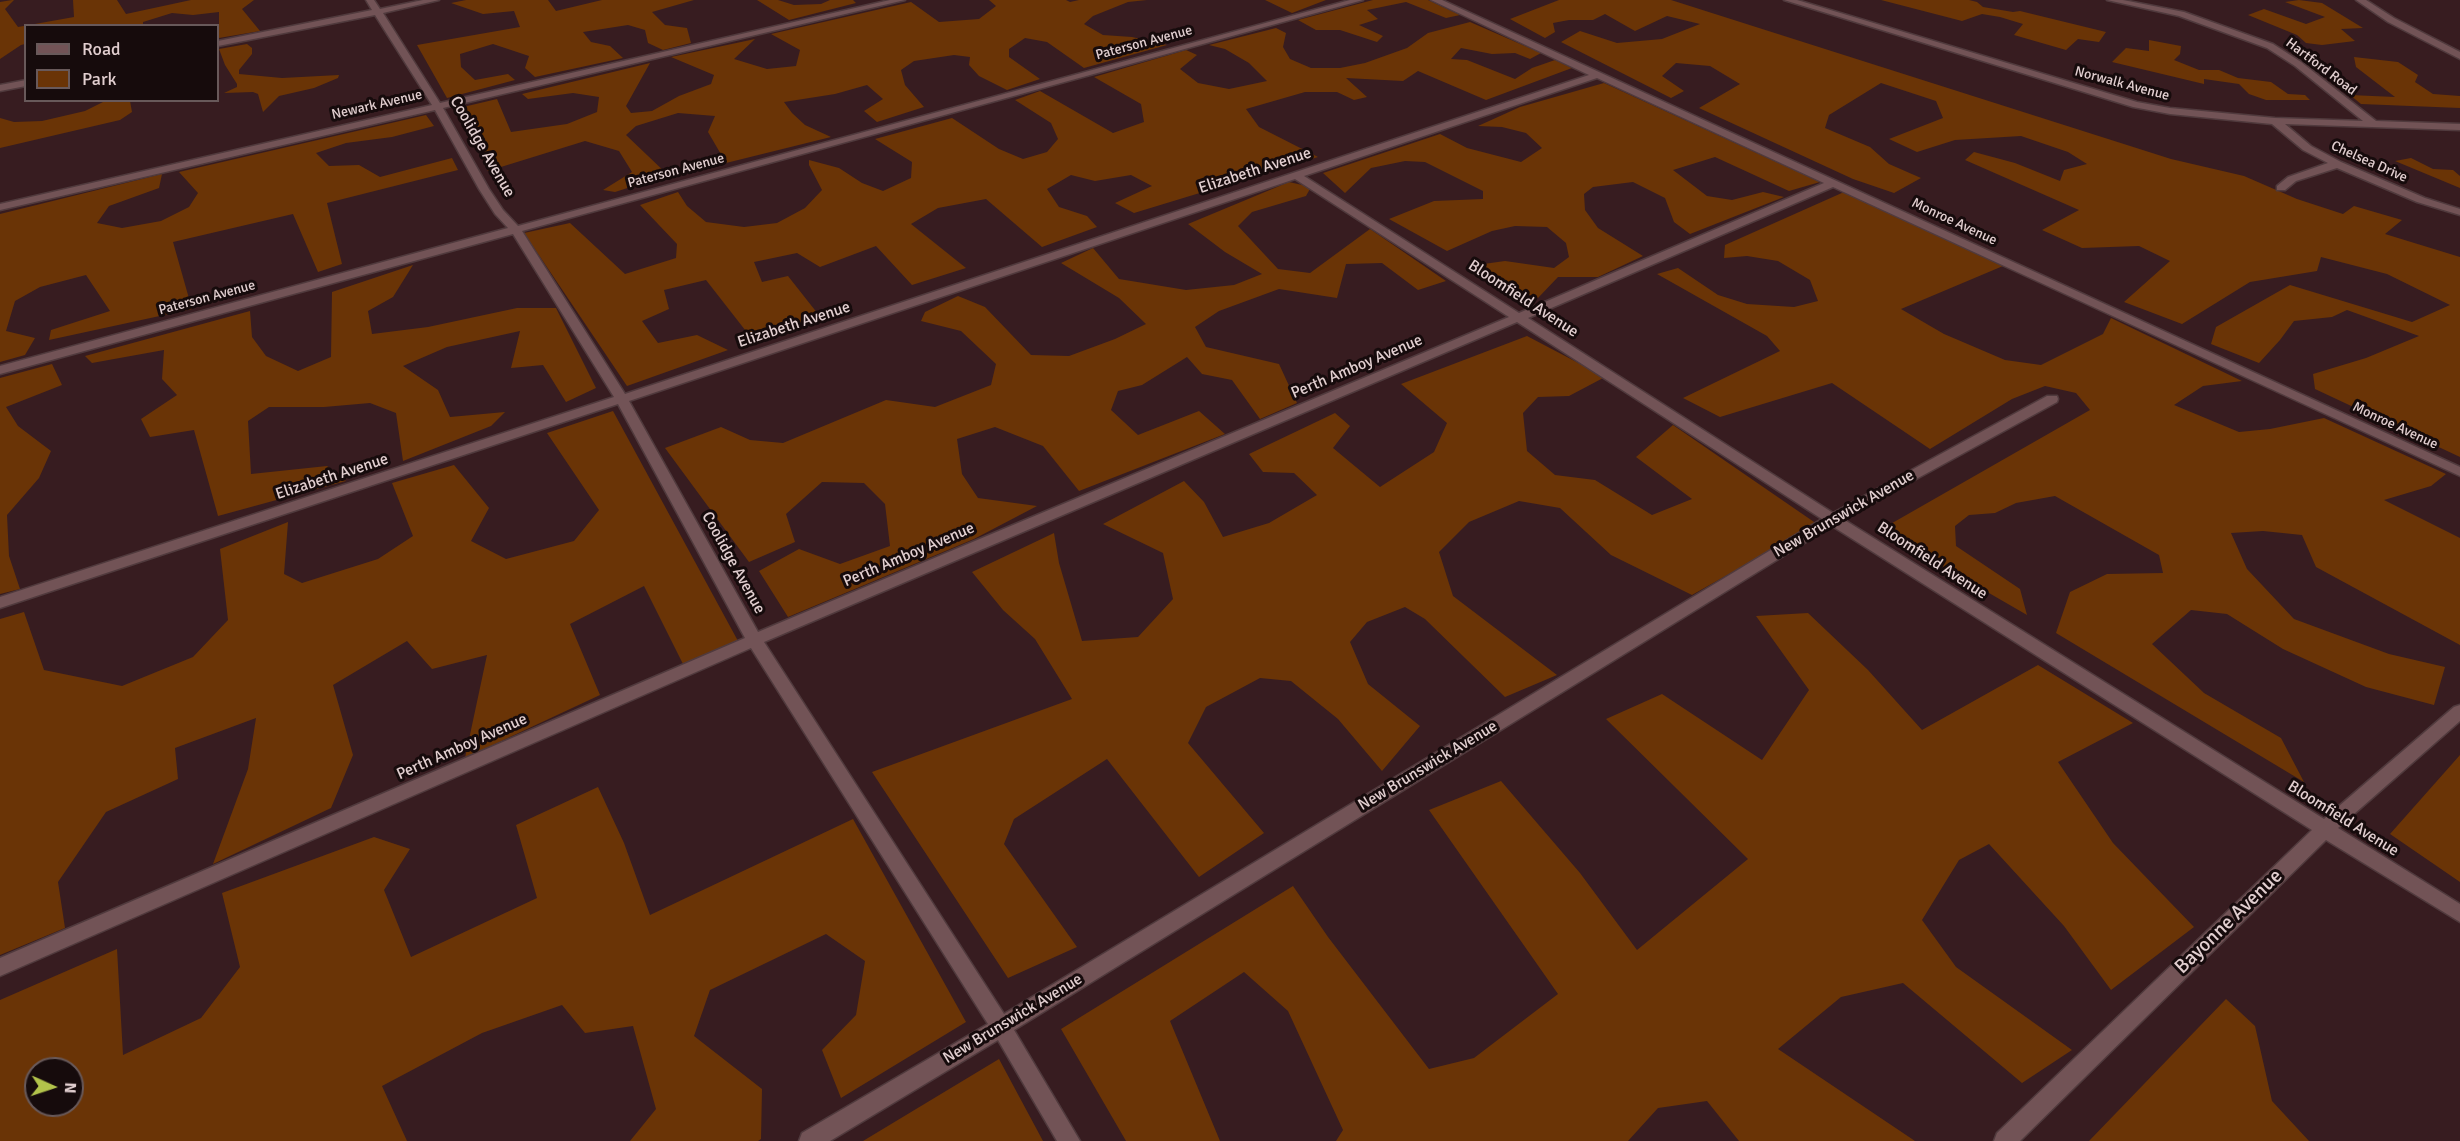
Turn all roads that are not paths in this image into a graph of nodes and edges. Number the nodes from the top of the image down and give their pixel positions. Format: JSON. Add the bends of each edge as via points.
{"nodes":[{"id":1,"x":435,"y":0,"type":"edge"},
{"id":2,"x":901,"y":0,"type":"edge"},
{"id":3,"x":1359,"y":0,"type":"edge"},
{"id":4,"x":1436,"y":0,"type":"edge"},
{"id":5,"x":1788,"y":0,"type":"edge"},
{"id":6,"x":2110,"y":0,"type":"edge"},
{"id":7,"x":2360,"y":0,"type":"edge"},
{"id":8,"x":2153,"y":4,"type":"edge"},
{"id":9,"x":374,"y":6,"type":"edge"},
{"id":10,"x":219,"y":44,"type":"edge"},
{"id":11,"x":2460,"y":56,"type":"edge"},
{"id":12,"x":1597,"y":75,"type":"junction"},
{"id":13,"x":24,"y":83,"type":"edge"},
{"id":14,"x":0,"y":88,"type":"edge"},
{"id":15,"x":437,"y":105,"type":"junction"},
{"id":16,"x":2275,"y":121,"type":"junction"},
{"id":17,"x":2373,"y":124,"type":"junction"},
{"id":18,"x":2460,"y":127,"type":"edge"},
{"id":19,"x":2337,"y":164,"type":"junction"},
{"id":20,"x":1296,"y":175,"type":"junction"},
{"id":21,"x":1834,"y":183,"type":"junction"},
{"id":22,"x":2281,"y":188,"type":"dead end"},
{"id":23,"x":0,"y":207,"type":"edge"},
{"id":24,"x":2460,"y":212,"type":"edge"},
{"id":25,"x":516,"y":230,"type":"junction"},
{"id":26,"x":1519,"y":318,"type":"junction"},
{"id":27,"x":0,"y":370,"type":"edge"},
{"id":28,"x":622,"y":399,"type":"junction"},
{"id":29,"x":2052,"y":399,"type":"dead end"},
{"id":30,"x":2460,"y":472,"type":"edge"},
{"id":31,"x":1832,"y":519,"type":"junction"},
{"id":32,"x":0,"y":603,"type":"edge"},
{"id":33,"x":754,"y":640,"type":"junction"},
{"id":34,"x":2460,"y":711,"type":"edge"},
{"id":35,"x":2325,"y":829,"type":"junction"},
{"id":36,"x":2460,"y":914,"type":"edge"},
{"id":37,"x":0,"y":967,"type":"edge"},
{"id":38,"x":1001,"y":1027,"type":"junction"},
{"id":39,"x":810,"y":1141,"type":"edge"},
{"id":40,"x":1069,"y":1141,"type":"edge"},
{"id":41,"x":2005,"y":1141,"type":"edge"}],
"edges":[{"from":1,"to":9,"type":"street"},
{"from":2,"to":15,"type":"street","name":"Newark Avenue"},
{"from":3,"to":25,"type":"street","name":"Paterson Avenue"},
{"from":4,"to":12,"type":"street","name":"Monroe Avenue"},
{"from":5,"to":16,"type":"street","name":"Norwalk Avenue","via":[[2136,105]]},
{"from":6,"to":8,"type":"street","name":"Hartford Road"},
{"from":7,"to":11,"type":"street","via":[[2391,21]]},
{"from":8,"to":17,"type":"street","name":"Hartford Road","via":[[2270,46]]},
{"from":9,"to":10,"type":"street"},
{"from":9,"to":15,"type":"street","name":"Coolidge Avenue"},
{"from":12,"to":20,"type":"street","name":"Elizabeth Avenue"},
{"from":12,"to":21,"type":"street","name":"Monroe Avenue"},
{"from":13,"to":14,"type":"street"},
{"from":15,"to":23,"type":"street","name":"Newark Avenue"},
{"from":15,"to":25,"type":"street","name":"Coolidge Avenue","via":[[484,189]]},
{"from":16,"to":17,"type":"street","name":"Norwalk Avenue"},
{"from":16,"to":19,"type":"street","name":"Chelsea Drive","via":[[2307,148]]},
{"from":17,"to":18,"type":"street","name":"Norwalk Avenue"},
{"from":19,"to":22,"type":"street","via":[[2292,179]]},
{"from":19,"to":24,"type":"street","name":"Chelsea Drive"},
{"from":20,"to":26,"type":"street","name":"Bloomfield Avenue"},
{"from":20,"to":28,"type":"street","name":"Elizabeth Avenue"},
{"from":21,"to":26,"type":"street","name":"Perth Amboy Avenue"},
{"from":21,"to":30,"type":"street","name":"Monroe Avenue"},
{"from":25,"to":27,"type":"street","name":"Paterson Avenue"},
{"from":25,"to":28,"type":"street","name":"Coolidge Avenue"},
{"from":26,"to":31,"type":"street","name":"Bloomfield Avenue"},
{"from":26,"to":33,"type":"street","name":"Perth Amboy Avenue"},
{"from":28,"to":32,"type":"street","name":"Elizabeth Avenue"},
{"from":28,"to":33,"type":"street","name":"Coolidge Avenue"},
{"from":29,"to":31,"type":"street","name":"New Brunswick Avenue"},
{"from":31,"to":35,"type":"street","name":"Bloomfield Avenue"},
{"from":31,"to":38,"type":"street","name":"New Brunswick Avenue"},
{"from":33,"to":37,"type":"street","name":"Perth Amboy Avenue"},
{"from":33,"to":38,"type":"street","name":"Coolidge Avenue"},
{"from":34,"to":35,"type":"street","name":"Bayonne Avenue"},
{"from":35,"to":36,"type":"street","name":"Bloomfield Avenue"},
{"from":35,"to":41,"type":"street","name":"Bayonne Avenue"},
{"from":38,"to":39,"type":"street","name":"New Brunswick Avenue"},
{"from":38,"to":40,"type":"street","name":"Coolidge Avenue"}]}
